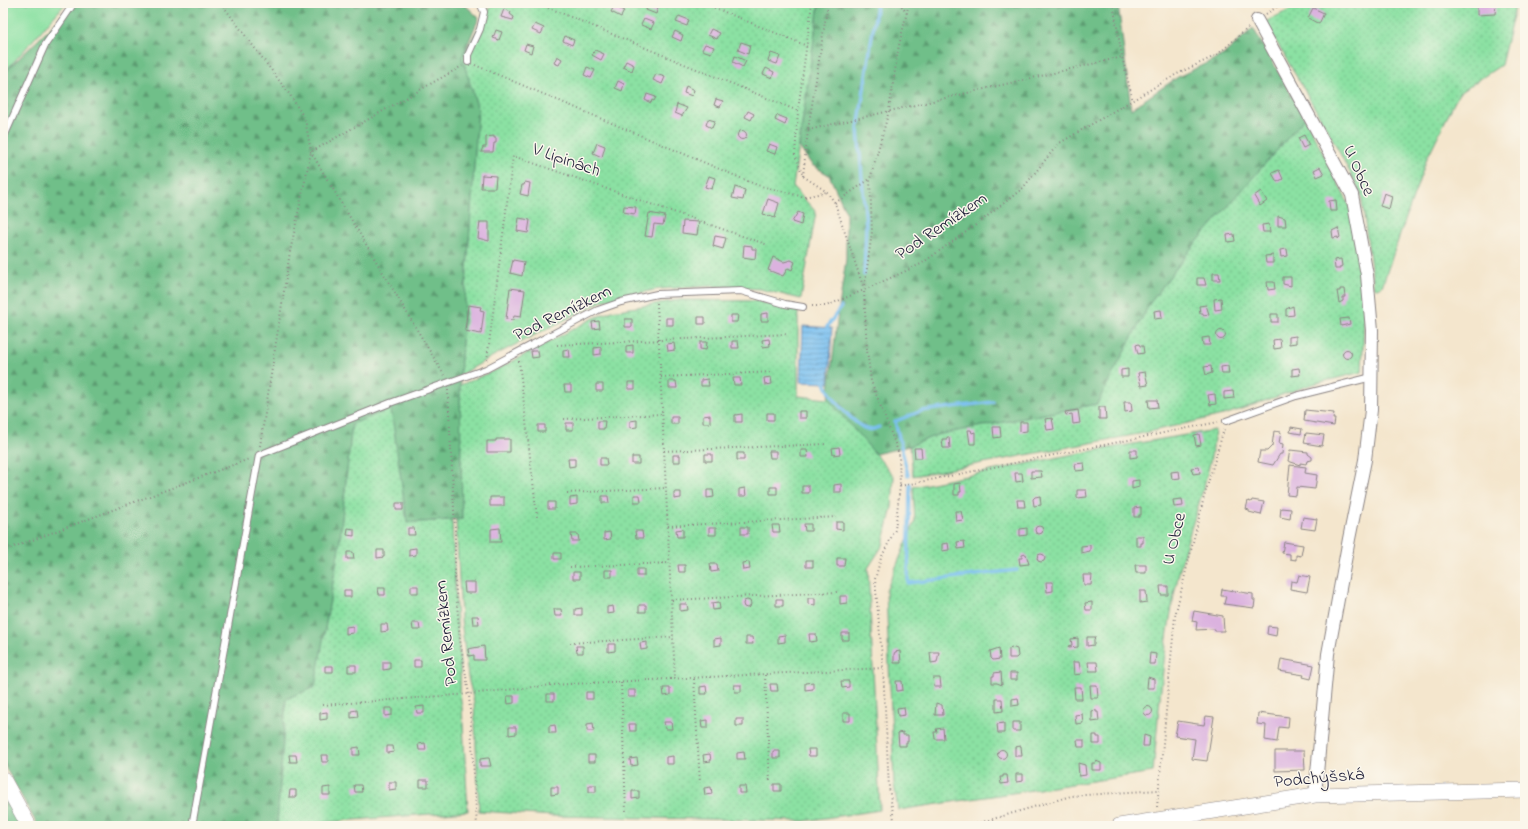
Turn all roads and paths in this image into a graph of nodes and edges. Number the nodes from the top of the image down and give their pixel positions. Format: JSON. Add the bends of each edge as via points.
{"nodes":[{"id":1,"x":74,"y":3,"type":"edge"},
{"id":2,"x":221,"y":3,"type":"edge"},
{"id":3,"x":480,"y":3,"type":"edge"},
{"id":4,"x":537,"y":3,"type":"edge"},
{"id":5,"x":703,"y":3,"type":"edge"},
{"id":6,"x":812,"y":3,"type":"edge"},
{"id":7,"x":828,"y":3,"type":"edge"},
{"id":8,"x":899,"y":3,"type":"edge"},
{"id":9,"x":910,"y":3,"type":"edge"},
{"id":10,"x":1113,"y":3,"type":"edge"},
{"id":11,"x":1282,"y":3,"type":"edge"},
{"id":12,"x":907,"y":14,"type":"junction"},
{"id":13,"x":1257,"y":20,"type":"junction"},
{"id":14,"x":807,"y":46,"type":"junction"},
{"id":15,"x":1122,"y":57,"type":"junction"},
{"id":16,"x":468,"y":62,"type":"junction"},
{"id":17,"x":1133,"y":101,"type":"junction"},
{"id":18,"x":889,"y":110,"type":"junction"},
{"id":19,"x":798,"y":111,"type":"junction"},
{"id":20,"x":808,"y":130,"type":"junction"},
{"id":21,"x":3,"y":139,"type":"edge"},
{"id":22,"x":311,"y":152,"type":"junction"},
{"id":23,"x":803,"y":176,"type":"junction"},
{"id":24,"x":870,"y":179,"type":"junction"},
{"id":25,"x":827,"y":192,"type":"junction"},
{"id":26,"x":835,"y":203,"type":"junction"},
{"id":27,"x":768,"y":245,"type":"dead end"},
{"id":28,"x":864,"y":290,"type":"junction"},
{"id":29,"x":657,"y":294,"type":"junction"},
{"id":30,"x":802,"y":307,"type":"joint"},
{"id":31,"x":788,"y":334,"type":"dead end"},
{"id":32,"x":659,"y":340,"type":"junction"},
{"id":33,"x":557,"y":345,"type":"dead end"},
{"id":34,"x":518,"y":352,"type":"junction"},
{"id":35,"x":486,"y":369,"type":"junction"},
{"id":36,"x":773,"y":372,"type":"dead end"},
{"id":37,"x":661,"y":377,"type":"junction"},
{"id":38,"x":1372,"y":377,"type":"junction"},
{"id":39,"x":448,"y":382,"type":"junction"},
{"id":40,"x":662,"y":414,"type":"junction"},
{"id":41,"x":564,"y":419,"type":"dead end"},
{"id":42,"x":1226,"y":421,"type":"junction"},
{"id":43,"x":827,"y":444,"type":"dead end"},
{"id":44,"x":664,"y":451,"type":"junction"},
{"id":45,"x":259,"y":455,"type":"junction"},
{"id":46,"x":900,"y":486,"type":"junction"},
{"id":47,"x":666,"y":488,"type":"junction"},
{"id":48,"x":566,"y":493,"type":"dead end"},
{"id":49,"x":537,"y":517,"type":"dead end"},
{"id":50,"x":836,"y":517,"type":"dead end"},
{"id":51,"x":668,"y":526,"type":"junction"},
{"id":52,"x":3,"y":551,"type":"edge"},
{"id":53,"x":669,"y":563,"type":"junction"},
{"id":54,"x":570,"y":567,"type":"dead end"},
{"id":55,"x":837,"y":592,"type":"dead end"},
{"id":56,"x":672,"y":600,"type":"junction"},
{"id":57,"x":674,"y":637,"type":"junction"},
{"id":58,"x":570,"y":643,"type":"dead end"},
{"id":59,"x":883,"y":668,"type":"junction"},
{"id":60,"x":765,"y":675,"type":"junction"},
{"id":61,"x":675,"y":679,"type":"junction"},
{"id":62,"x":694,"y":679,"type":"junction"},
{"id":63,"x":621,"y":682,"type":"junction"},
{"id":64,"x":469,"y":694,"type":"junction"},
{"id":65,"x":323,"y":705,"type":"dead end"},
{"id":66,"x":3,"y":779,"type":"edge"},
{"id":67,"x":770,"y":781,"type":"dead end"},
{"id":68,"x":700,"y":783,"type":"dead end"},
{"id":69,"x":1158,"y":790,"type":"junction"},
{"id":70,"x":1525,"y":790,"type":"edge"},
{"id":71,"x":1315,"y":795,"type":"junction"},
{"id":72,"x":626,"y":811,"type":"dead end"},
{"id":73,"x":1156,"y":820,"type":"junction"},
{"id":74,"x":29,"y":826,"type":"edge"},
{"id":75,"x":192,"y":826,"type":"edge"},
{"id":76,"x":477,"y":826,"type":"edge"},
{"id":77,"x":895,"y":826,"type":"edge"},
{"id":78,"x":969,"y":826,"type":"edge"},
{"id":79,"x":1119,"y":826,"type":"edge"}],
"edges":[{"from":1,"to":21,"type":"lane","via":[[46,45]]},
{"from":2,"to":22,"type":"path","via":[[305,119]]},
{"from":3,"to":16,"type":"lane","via":[[484,12],[480,29],[468,55]]},
{"from":4,"to":19,"type":"path"},
{"from":5,"to":14,"type":"path"},
{"from":6,"to":14,"type":"path"},
{"from":7,"to":20,"type":"path"},
{"from":8,"to":12,"type":"path"},
{"from":9,"to":12,"type":"path"},
{"from":10,"to":15,"type":"path"},
{"from":11,"to":13,"type":"path","name":"Pod Remízkem"},
{"from":12,"to":18,"type":"path","via":[[898,50]]},
{"from":13,"to":17,"type":"path","name":"Pod Remízkem","via":[[1217,55],[1177,74]]},
{"from":13,"to":38,"type":"street","name":"U Obce","via":[[1352,195],[1367,275],[1372,330]]},
{"from":14,"to":19,"type":"path"},
{"from":15,"to":17,"type":"path"},
{"from":15,"to":18,"type":"path"},
{"from":16,"to":22,"type":"path"},
{"from":16,"to":25,"type":"path","via":[[757,185],[804,197]]},
{"from":17,"to":28,"type":"path","name":"Pod Remízkem","via":[[1058,144],[1023,188],[927,260]]},
{"from":18,"to":20,"type":"path"},
{"from":18,"to":24,"type":"path"},
{"from":19,"to":23,"type":"path","via":[[795,155]]},
{"from":20,"to":23,"type":"path"},
{"from":22,"to":39,"type":"path"},
{"from":22,"to":45,"type":"path","via":[[290,252]]},
{"from":23,"to":25,"type":"path"},
{"from":24,"to":26,"type":"path"},
{"from":24,"to":28,"type":"path","via":[[872,232]]},
{"from":25,"to":26,"type":"path"},
{"from":26,"to":28,"type":"path"},
{"from":27,"to":35,"type":"path","name":"V Lipinách","via":[[513,156]]},
{"from":28,"to":30,"type":"path","name":"Pod Remízkem","via":[[826,306]]},
{"from":28,"to":46,"type":"path","via":[[871,381],[899,454]]},
{"from":29,"to":30,"type":"lane","name":"Pod Remízkem","via":[[741,292]]},
{"from":29,"to":32,"type":"path"},
{"from":29,"to":34,"type":"lane","name":"Pod Remízkem","via":[[598,310]]},
{"from":31,"to":32,"type":"path"},
{"from":32,"to":33,"type":"path"},
{"from":32,"to":37,"type":"path"},
{"from":34,"to":35,"type":"lane","name":"Pod Remízkem"},
{"from":34,"to":49,"type":"path"},
{"from":35,"to":39,"type":"lane","name":"Pod Remízkem"},
{"from":36,"to":37,"type":"path"},
{"from":37,"to":40,"type":"path"},
{"from":38,"to":42,"type":"lane","via":[[1296,396]]},
{"from":38,"to":71,"type":"street","name":"U Obce","via":[[1365,460],[1328,654]]},
{"from":39,"to":45,"type":"lane"},
{"from":39,"to":64,"type":"path","name":"Pod Remízkem","via":[[455,580],[460,640]]},
{"from":40,"to":41,"type":"path"},
{"from":40,"to":44,"type":"path"},
{"from":42,"to":46,"type":"path"},
{"from":42,"to":69,"type":"path","name":"U Obce","via":[[1204,497],[1175,616]]},
{"from":43,"to":44,"type":"path"},
{"from":44,"to":47,"type":"path"},
{"from":45,"to":52,"type":"path"},
{"from":45,"to":75,"type":"lane"},
{"from":46,"to":59,"type":"path","via":[[895,530],[881,558],[875,579]]},
{"from":47,"to":48,"type":"path"},
{"from":47,"to":51,"type":"path"},
{"from":50,"to":51,"type":"path"},
{"from":51,"to":53,"type":"path"},
{"from":53,"to":54,"type":"path"},
{"from":53,"to":56,"type":"path"},
{"from":55,"to":56,"type":"path"},
{"from":56,"to":57,"type":"path"},
{"from":57,"to":58,"type":"path"},
{"from":57,"to":61,"type":"path"},
{"from":59,"to":60,"type":"path"},
{"from":59,"to":77,"type":"path","via":[[889,788]]},
{"from":60,"to":62,"type":"path"},
{"from":60,"to":67,"type":"path"},
{"from":61,"to":62,"type":"path"},
{"from":61,"to":63,"type":"path"},
{"from":62,"to":68,"type":"path"},
{"from":63,"to":64,"type":"path","via":[[552,685]]},
{"from":63,"to":72,"type":"path"},
{"from":64,"to":65,"type":"path"},
{"from":64,"to":76,"type":"path","name":"Pod Remízkem"},
{"from":66,"to":74,"type":"street"},
{"from":69,"to":73,"type":"path","name":"U Obce"},
{"from":69,"to":78,"type":"path","via":[[1071,796]]},
{"from":70,"to":71,"type":"street","name":"Podchýšská"},
{"from":71,"to":73,"type":"street","name":"Podchýšská"},
{"from":73,"to":79,"type":"street","name":"Podchýšská"}]}
